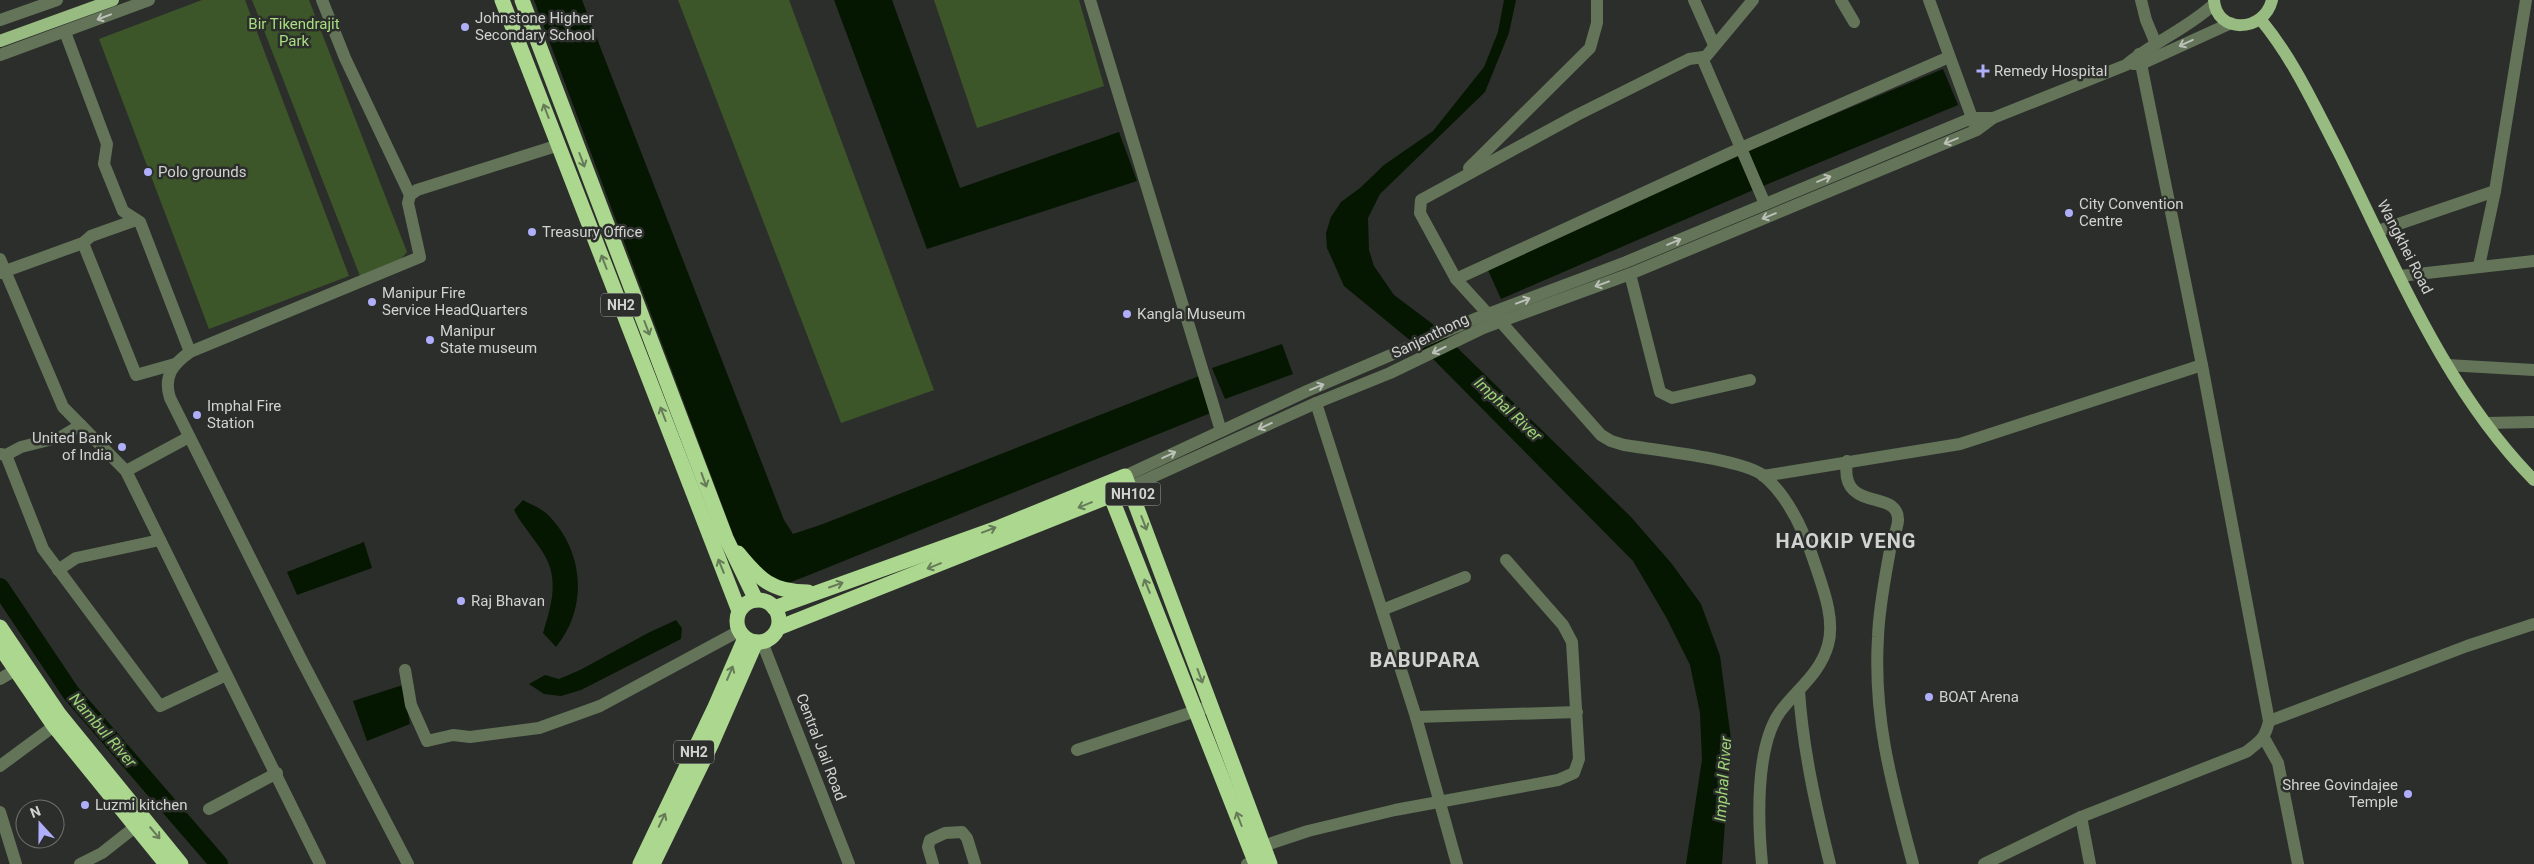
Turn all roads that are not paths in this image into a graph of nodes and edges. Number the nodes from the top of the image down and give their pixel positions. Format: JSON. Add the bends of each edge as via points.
{"nodes":[{"id":1,"x":57,"y":0,"type":"edge"},
{"id":2,"x":113,"y":0,"type":"edge"},
{"id":3,"x":149,"y":0,"type":"edge"},
{"id":4,"x":322,"y":0,"type":"edge"},
{"id":5,"x":502,"y":0,"type":"edge"},
{"id":6,"x":522,"y":0,"type":"edge"},
{"id":7,"x":1090,"y":0,"type":"edge"},
{"id":8,"x":1597,"y":0,"type":"edge"},
{"id":9,"x":1694,"y":0,"type":"edge"},
{"id":10,"x":1753,"y":0,"type":"edge"},
{"id":11,"x":1841,"y":0,"type":"edge"},
{"id":12,"x":1929,"y":0,"type":"edge"},
{"id":13,"x":2141,"y":0,"type":"edge"},
{"id":14,"x":2272,"y":0,"type":"edge"},
{"id":15,"x":2526,"y":0,"type":"edge"},
{"id":16,"x":2214,"y":2,"type":"edge"},
{"id":17,"x":2529,"y":14,"type":"edge"},
{"id":18,"x":0,"y":20,"type":"edge"},
{"id":19,"x":2261,"y":20,"type":"junction"},
{"id":20,"x":1854,"y":22,"type":"dead end"},
{"id":21,"x":2230,"y":23,"type":"junction"},
{"id":22,"x":65,"y":32,"type":"junction"},
{"id":23,"x":0,"y":41,"type":"edge"},
{"id":24,"x":2156,"y":44,"type":"junction"},
{"id":25,"x":1714,"y":45,"type":"junction"},
{"id":26,"x":0,"y":55,"type":"edge"},
{"id":27,"x":1703,"y":57,"type":"junction"},
{"id":28,"x":1950,"y":57,"type":"junction"},
{"id":29,"x":2140,"y":59,"type":"junction"},
{"id":30,"x":1972,"y":118,"type":"junction"},
{"id":31,"x":1994,"y":118,"type":"junction"},
{"id":32,"x":1977,"y":130,"type":"junction"},
{"id":33,"x":559,"y":145,"type":"junction"},
{"id":34,"x":1741,"y":148,"type":"junction"},
{"id":35,"x":1458,"y":179,"type":"junction"},
{"id":36,"x":2495,"y":191,"type":"junction"},
{"id":37,"x":410,"y":195,"type":"junction"},
{"id":38,"x":1765,"y":204,"type":"junction"},
{"id":39,"x":136,"y":220,"type":"junction"},
{"id":40,"x":2378,"y":231,"type":"junction"},
{"id":41,"x":82,"y":243,"type":"junction"},
{"id":42,"x":0,"y":259,"type":"edge"},
{"id":43,"x":2534,"y":261,"type":"edge"},
{"id":44,"x":2479,"y":266,"type":"junction"},
{"id":45,"x":3,"y":272,"type":"edge"},
{"id":46,"x":1630,"y":274,"type":"junction"},
{"id":47,"x":2400,"y":276,"type":"junction"},
{"id":48,"x":1456,"y":279,"type":"junction"},
{"id":49,"x":1483,"y":320,"type":"junction"},
{"id":50,"x":1500,"y":322,"type":"junction"},
{"id":51,"x":190,"y":352,"type":"junction"},
{"id":52,"x":175,"y":364,"type":"junction"},
{"id":53,"x":2202,"y":365,"type":"junction"},
{"id":54,"x":2447,"y":365,"type":"junction"},
{"id":55,"x":2534,"y":370,"type":"edge"},
{"id":56,"x":1750,"y":380,"type":"dead end"},
{"id":57,"x":1316,"y":403,"type":"junction"},
{"id":58,"x":2534,"y":422,"type":"edge"},
{"id":59,"x":2486,"y":423,"type":"junction"},
{"id":60,"x":81,"y":425,"type":"junction"},
{"id":61,"x":1221,"y":431,"type":"junction"},
{"id":62,"x":189,"y":437,"type":"junction"},
{"id":63,"x":3,"y":454,"type":"edge"},
{"id":64,"x":1847,"y":461,"type":"junction"},
{"id":65,"x":126,"y":471,"type":"junction"},
{"id":66,"x":1763,"y":476,"type":"junction"},
{"id":67,"x":2534,"y":480,"type":"edge"},
{"id":68,"x":1128,"y":482,"type":"junction"},
{"id":69,"x":1108,"y":490,"type":"junction"},
{"id":70,"x":726,"y":538,"type":"junction"},
{"id":71,"x":160,"y":540,"type":"junction"},
{"id":72,"x":1506,"y":560,"type":"dead end"},
{"id":73,"x":58,"y":570,"type":"junction"},
{"id":74,"x":1465,"y":577,"type":"dead end"},
{"id":75,"x":817,"y":592,"type":"junction"},
{"id":76,"x":756,"y":600,"type":"junction"},
{"id":77,"x":774,"y":608,"type":"junction"},
{"id":78,"x":1382,"y":610,"type":"junction"},
{"id":79,"x":739,"y":611,"type":"junction"},
{"id":80,"x":1178,"y":614,"type":"junction"},
{"id":81,"x":1161,"y":620,"type":"junction"},
{"id":82,"x":2534,"y":624,"type":"edge"},
{"id":83,"x":0,"y":626,"type":"edge"},
{"id":84,"x":778,"y":628,"type":"junction"},
{"id":85,"x":750,"y":638,"type":"junction"},
{"id":86,"x":0,"y":647,"type":"edge"},
{"id":87,"x":19,"y":668,"type":"junction"},
{"id":88,"x":405,"y":670,"type":"dead end"},
{"id":89,"x":226,"y":675,"type":"junction"},
{"id":90,"x":0,"y":679,"type":"edge"},
{"id":91,"x":1799,"y":692,"type":"junction"},
{"id":92,"x":1211,"y":706,"type":"junction"},
{"id":93,"x":1196,"y":710,"type":"junction"},
{"id":94,"x":1577,"y":712,"type":"junction"},
{"id":95,"x":1416,"y":717,"type":"junction"},
{"id":96,"x":2269,"y":721,"type":"junction"},
{"id":97,"x":54,"y":726,"type":"junction"},
{"id":98,"x":2264,"y":738,"type":"junction"},
{"id":99,"x":1077,"y":750,"type":"dead end"},
{"id":100,"x":0,"y":766,"type":"edge"},
{"id":101,"x":277,"y":773,"type":"junction"},
{"id":102,"x":1440,"y":802,"type":"junction"},
{"id":103,"x":209,"y":809,"type":"dead end"},
{"id":104,"x":0,"y":812,"type":"edge"},
{"id":105,"x":2081,"y":817,"type":"junction"},
{"id":106,"x":135,"y":827,"type":"junction"},
{"id":107,"x":1263,"y":846,"type":"junction"},
{"id":108,"x":1253,"y":863,"type":"edge"},
{"id":109,"x":16,"y":864,"type":"edge"},
{"id":110,"x":80,"y":864,"type":"edge"},
{"id":111,"x":166,"y":864,"type":"edge"},
{"id":112,"x":181,"y":864,"type":"edge"},
{"id":113,"x":320,"y":864,"type":"edge"},
{"id":114,"x":408,"y":864,"type":"edge"},
{"id":115,"x":640,"y":864,"type":"edge"},
{"id":116,"x":653,"y":864,"type":"edge"},
{"id":117,"x":849,"y":864,"type":"edge"},
{"id":118,"x":933,"y":864,"type":"edge"},
{"id":119,"x":975,"y":864,"type":"edge"},
{"id":120,"x":1270,"y":864,"type":"edge"},
{"id":121,"x":1457,"y":864,"type":"edge"},
{"id":122,"x":1762,"y":864,"type":"edge"},
{"id":123,"x":1830,"y":864,"type":"edge"},
{"id":124,"x":1913,"y":864,"type":"edge"},
{"id":125,"x":1984,"y":864,"type":"edge"},
{"id":126,"x":2090,"y":864,"type":"edge"},
{"id":127,"x":2298,"y":864,"type":"edge"}],
"edges":[{"from":1,"to":18,"type":"street"},
{"from":2,"to":23,"type":"main road"},
{"from":3,"to":22,"type":"street","one_way":true},
{"from":4,"to":37,"type":"street","via":[[345,58]]},
{"from":33,"to":5,"type":"highway","number":"NH2","one_way":true},
{"from":6,"to":70,"type":"highway","number":"NH2","one_way":true},
{"from":7,"to":61,"type":"street"},
{"from":8,"to":35,"type":"street","via":[[1598,23],[1590,48]]},
{"from":9,"to":25,"type":"street"},
{"from":10,"to":25,"type":"street"},
{"from":11,"to":20,"type":"street"},
{"from":12,"to":28,"type":"street"},
{"from":13,"to":24,"type":"street"},
{"from":14,"to":19,"type":"main road"},
{"from":15,"to":17,"type":"street"},
{"from":16,"to":21,"type":"main road","via":[[2220,16]]},
{"from":16,"to":24,"type":"street","via":[[2197,19]]},
{"from":17,"to":36,"type":"street"},
{"from":19,"to":21,"type":"main road","via":[[2241,26]]},
{"from":19,"to":40,"type":"main road","name":"Wangkhei Road","via":[[2302,79]]},
{"from":21,"to":29,"type":"street","one_way":true},
{"from":22,"to":26,"type":"street"},
{"from":22,"to":39,"type":"street","via":[[107,144],[104,164],[123,211]]},
{"from":24,"to":29,"type":"street"},
{"from":25,"to":27,"type":"street"},
{"from":27,"to":34,"type":"street","via":[[1703,64]]},
{"from":27,"to":35,"type":"street","via":[[1692,58]]},
{"from":28,"to":30,"type":"street"},
{"from":28,"to":34,"type":"street"},
{"from":29,"to":31,"type":"street"},
{"from":29,"to":53,"type":"street"},
{"from":30,"to":31,"type":"street"},
{"from":30,"to":32,"type":"street"},
{"from":38,"to":30,"type":"street","one_way":true},
{"from":31,"to":32,"type":"street"},
{"from":32,"to":46,"type":"street","one_way":true},
{"from":33,"to":37,"type":"street","via":[[417,190]]},
{"from":79,"to":33,"type":"highway","number":"NH2","one_way":true},
{"from":34,"to":38,"type":"street"},
{"from":34,"to":48,"type":"street"},
{"from":35,"to":48,"type":"street","via":[[1424,197],[1419,206]]},
{"from":36,"to":40,"type":"street"},
{"from":36,"to":44,"type":"street"},
{"from":37,"to":51,"type":"street","via":[[408,203],[420,258]]},
{"from":49,"to":38,"type":"street","one_way":true},
{"from":39,"to":41,"type":"street","via":[[92,236]]},
{"from":39,"to":51,"type":"street","via":[[140,222]]},
{"from":40,"to":47,"type":"main road","name":"Wangkhei Road"},
{"from":41,"to":45,"type":"street"},
{"from":41,"to":52,"type":"street","via":[[136,375]]},
{"from":42,"to":45,"type":"street"},
{"from":43,"to":44,"type":"street"},
{"from":44,"to":47,"type":"street"},
{"from":45,"to":60,"type":"street","via":[[63,407]]},
{"from":46,"to":50,"type":"street","one_way":true},
{"from":46,"to":56,"type":"street","via":[[1660,392],[1672,398]]},
{"from":47,"to":54,"type":"main road","name":"Wangkhei Road"},
{"from":48,"to":49,"type":"street"},
{"from":49,"to":50,"type":"street"},
{"from":49,"to":57,"type":"street","name":"Sanjenthong","one_way":true,"via":[[1390,373]]},
{"from":61,"to":49,"type":"street","name":"Sanjenthong","one_way":true,"via":[[1307,391]]},
{"from":50,"to":66,"type":"street","via":[[1590,423],[1611,441],[1743,465]]},
{"from":51,"to":52,"type":"street"},
{"from":52,"to":62,"type":"street","via":[[168,373],[166,388]]},
{"from":53,"to":64,"type":"street","via":[[1960,444]]},
{"from":53,"to":96,"type":"street"},
{"from":54,"to":55,"type":"street"},
{"from":54,"to":59,"type":"main road","name":"Wangkhei Road"},
{"from":57,"to":68,"type":"street","name":"Sanjenthong","one_way":true},
{"from":57,"to":78,"type":"street"},
{"from":58,"to":59,"type":"street"},
{"from":59,"to":67,"type":"main road","name":"Wangkhei Road"},
{"from":60,"to":63,"type":"street","via":[[61,437],[21,446]]},
{"from":60,"to":65,"type":"street"},
{"from":68,"to":61,"type":"street","name":"Sanjenthong","one_way":true},
{"from":62,"to":65,"type":"street"},
{"from":62,"to":114,"type":"street"},
{"from":63,"to":73,"type":"street","via":[[43,549]]},
{"from":64,"to":66,"type":"street"},
{"from":64,"to":124,"type":"street","via":[[1846,480],[1851,488],[1861,496],[1891,505],[1897,514],[1880,608],[1877,686],[1880,728]]},
{"from":65,"to":71,"type":"street"},
{"from":66,"to":91,"type":"street","via":[[1792,510],[1803,534],[1821,583],[1829,620],[1830,631],[1824,656]]},
{"from":68,"to":69,"type":"highway","number":"NH102"},
{"from":68,"to":80,"type":"highway","number":"NH102","one_way":true},
{"from":75,"to":69,"type":"highway","number":"NH102","one_way":true},
{"from":81,"to":69,"type":"highway","number":"NH102","one_way":true},
{"from":69,"to":84,"type":"highway","number":"NH102","one_way":true},
{"from":70,"to":75,"type":"highway","via":[[766,583],[789,591]]},
{"from":70,"to":76,"type":"highway","number":"NH2"},
{"from":71,"to":73,"type":"street","via":[[76,558]]},
{"from":71,"to":89,"type":"street"},
{"from":72,"to":94,"type":"street","via":[[1568,634],[1574,653]]},
{"from":73,"to":89,"type":"street","via":[[160,706]]},
{"from":74,"to":78,"type":"street"},
{"from":75,"to":77,"type":"highway","number":"NH102"},
{"from":76,"to":77,"type":"highway"},
{"from":76,"to":79,"type":"highway"},
{"from":77,"to":84,"type":"highway"},
{"from":78,"to":95,"type":"street"},
{"from":79,"to":85,"type":"highway","number":"NH2","via":[[737,624]]},
{"from":80,"to":81,"type":"highway"},
{"from":80,"to":92,"type":"highway","number":"NH102","one_way":true},
{"from":81,"to":93,"type":"highway","number":"NH102"},
{"from":82,"to":96,"type":"street"},
{"from":83,"to":87,"type":"highway"},
{"from":84,"to":85,"type":"highway","number":"NH2","via":[[774,634]]},
{"from":85,"to":88,"type":"street","via":[[600,706],[539,728],[470,737],[453,735],[427,741],[411,705]]},
{"from":115,"to":85,"type":"highway","number":"NH2","one_way":true},
{"from":85,"to":116,"type":"highway","number":"NH2","via":[[711,745]]},
{"from":85,"to":117,"type":"street","name":"Central Jail Road"},
{"from":86,"to":87,"type":"highway"},
{"from":87,"to":90,"type":"street"},
{"from":87,"to":97,"type":"highway"},
{"from":87,"to":112,"type":"highway","one_way":true},
{"from":89,"to":101,"type":"street"},
{"from":91,"to":122,"type":"street","via":[[1772,727],[1765,756],[1760,810]]},
{"from":91,"to":123,"type":"street","via":[[1811,785]]},
{"from":92,"to":93,"type":"street"},
{"from":92,"to":107,"type":"highway","number":"NH102"},
{"from":93,"to":99,"type":"street"},
{"from":108,"to":93,"type":"highway","number":"NH102","one_way":true},
{"from":94,"to":95,"type":"street"},
{"from":94,"to":102,"type":"street","via":[[1579,759],[1577,768],[1568,777]]},
{"from":95,"to":102,"type":"street"},
{"from":96,"to":98,"type":"street"},
{"from":97,"to":100,"type":"street"},
{"from":97,"to":106,"type":"highway"},
{"from":98,"to":105,"type":"street","via":[[2246,752]]},
{"from":98,"to":127,"type":"street","via":[[2278,763]]},
{"from":101,"to":103,"type":"street"},
{"from":101,"to":113,"type":"street"},
{"from":102,"to":107,"type":"street","via":[[1308,831]]},
{"from":102,"to":121,"type":"street"},
{"from":104,"to":109,"type":"street"},
{"from":105,"to":125,"type":"street"},
{"from":105,"to":126,"type":"street"},
{"from":106,"to":110,"type":"street","via":[[102,853]]},
{"from":106,"to":111,"type":"highway"},
{"from":107,"to":108,"type":"street"},
{"from":107,"to":120,"type":"highway","number":"NH102"},
{"from":118,"to":119,"type":"street","via":[[928,847],[930,840],[954,832],[962,832],[967,838]]}]}
